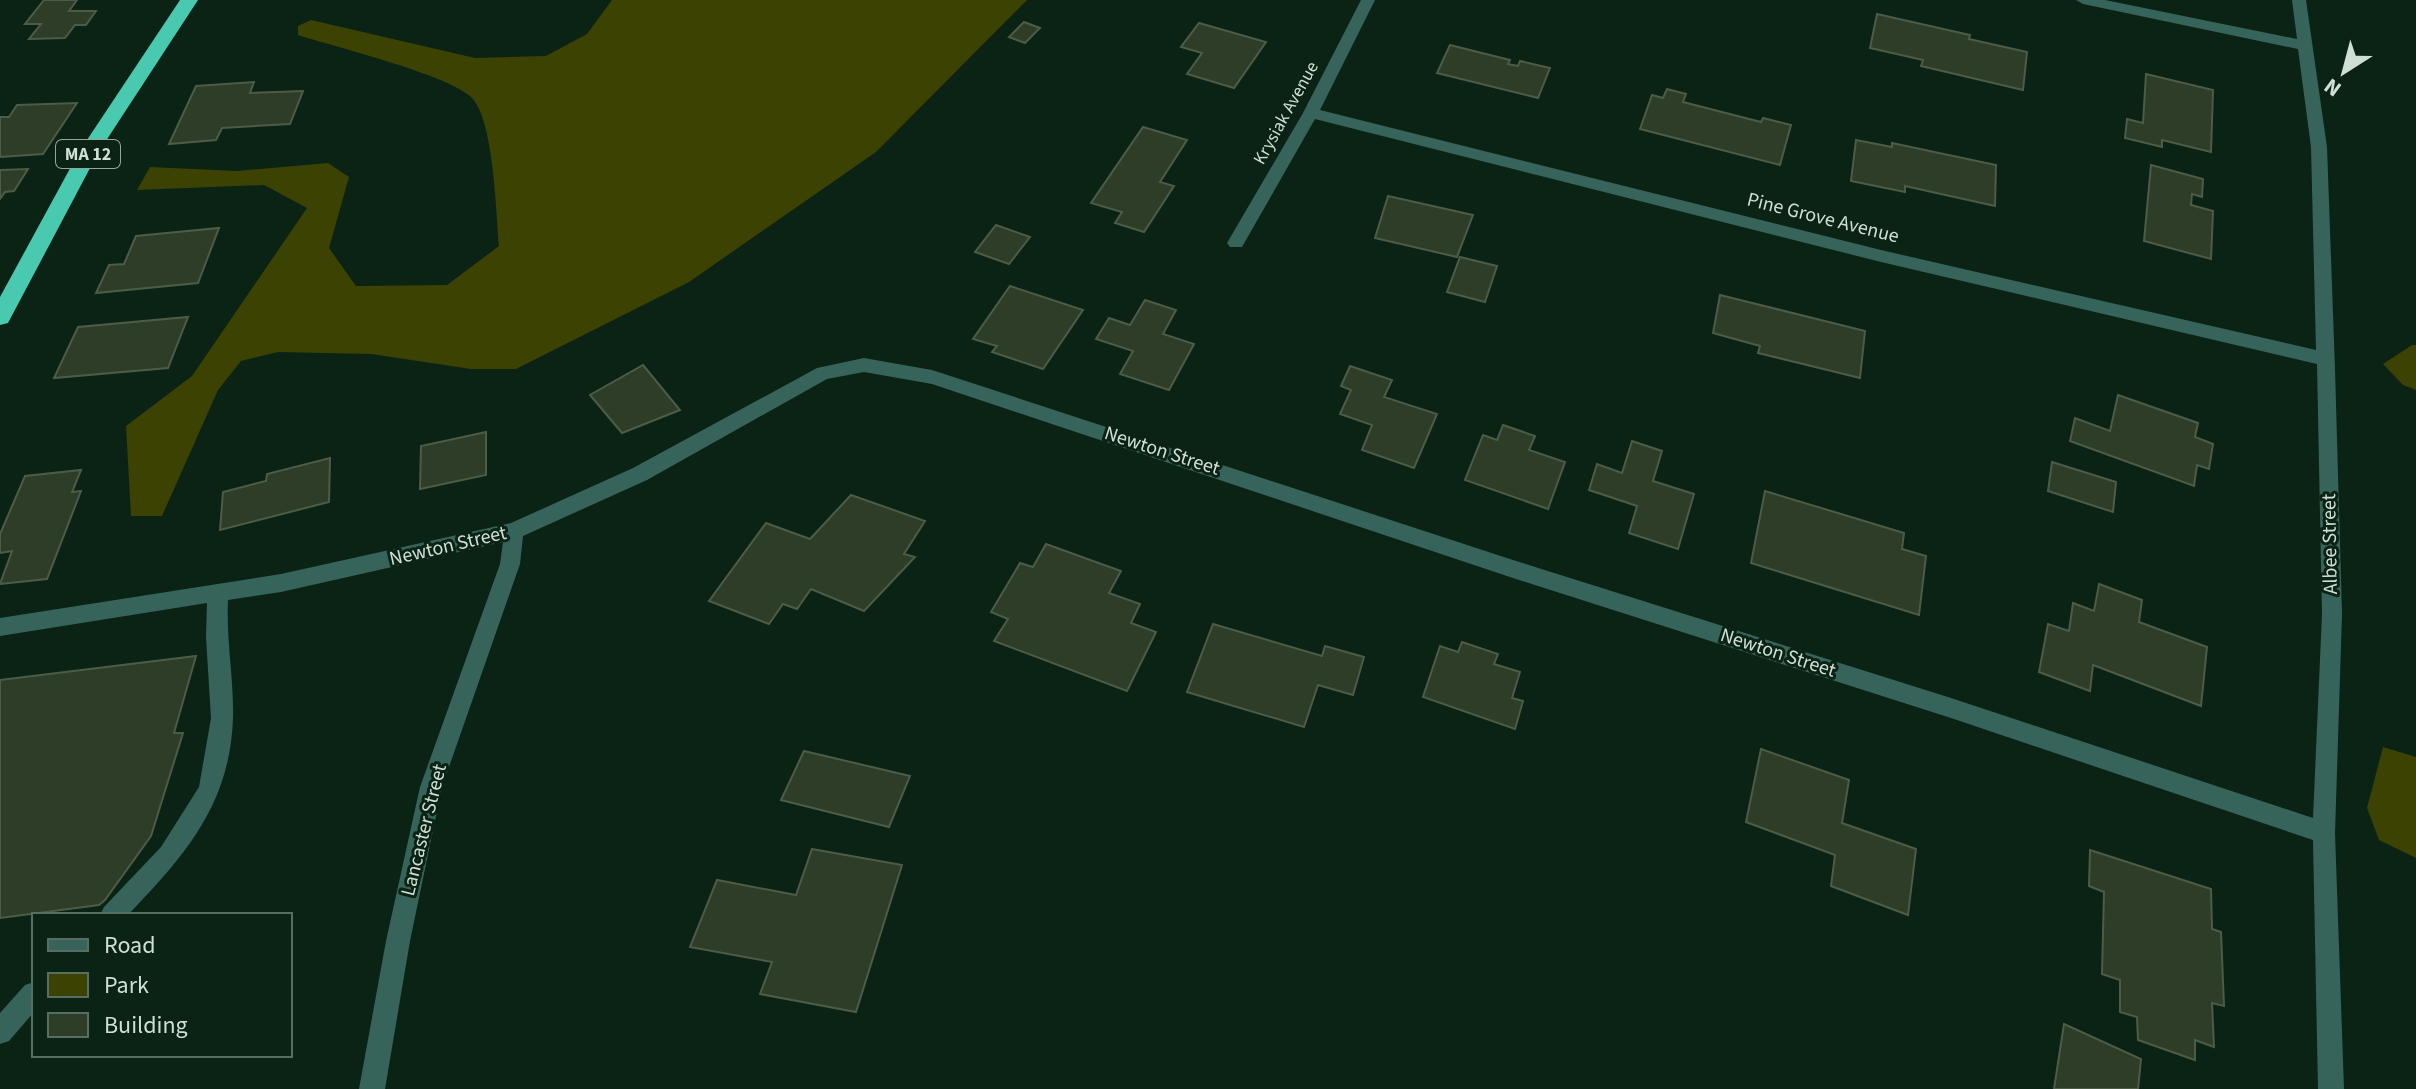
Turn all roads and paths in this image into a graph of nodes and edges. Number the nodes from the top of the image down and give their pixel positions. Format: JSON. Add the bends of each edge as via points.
{"nodes":[{"id":1,"x":189,"y":0,"type":"edge"},
{"id":2,"x":1368,"y":0,"type":"edge"},
{"id":3,"x":2083,"y":0,"type":"edge"},
{"id":4,"x":2299,"y":0,"type":"edge"},
{"id":5,"x":2307,"y":46,"type":"junction"},
{"id":6,"x":1311,"y":113,"type":"junction"},
{"id":7,"x":1236,"y":243,"type":"dead end"},
{"id":8,"x":0,"y":317,"type":"edge"},
{"id":9,"x":2325,"y":359,"type":"junction"},
{"id":10,"x":514,"y":531,"type":"junction"},
{"id":11,"x":218,"y":593,"type":"junction"},
{"id":12,"x":0,"y":627,"type":"edge"},
{"id":13,"x":2324,"y":833,"type":"junction"},
{"id":14,"x":114,"y":913,"type":"edge"},
{"id":15,"x":32,"y":996,"type":"edge"},
{"id":16,"x":0,"y":1032,"type":"edge"},
{"id":17,"x":372,"y":1089,"type":"edge"},
{"id":18,"x":2331,"y":1089,"type":"edge"}],
"edges":[{"from":1,"to":8,"type":"highway","number":"MA 12","via":[[89,152]]},
{"from":2,"to":6,"type":"street","name":"Krysiak Avenue"},
{"from":3,"to":5,"type":"street"},
{"from":4,"to":5,"type":"street","name":"Albee Street"},
{"from":5,"to":9,"type":"street","name":"Albee Street","via":[[2319,147]]},
{"from":6,"to":7,"type":"street","name":"Krysiak Avenue"},
{"from":6,"to":9,"type":"street","name":"Pine Grove Avenue","via":[[1881,256]]},
{"from":9,"to":13,"type":"street","name":"Albee Street","via":[[2332,614]]},
{"from":10,"to":11,"type":"street","name":"Newton Street"},
{"from":10,"to":13,"type":"street","name":"Newton Street","via":[[640,474],[823,373],[864,365],[932,377]]},
{"from":10,"to":17,"type":"street","name":"Lancaster Street","via":[[510,564],[431,787]]},
{"from":11,"to":12,"type":"street","name":"Newton Street"},
{"from":11,"to":14,"type":"street","via":[[222,718],[210,790],[169,855]]},
{"from":13,"to":18,"type":"street","name":"Albee Street"},
{"from":15,"to":16,"type":"street"}]}
